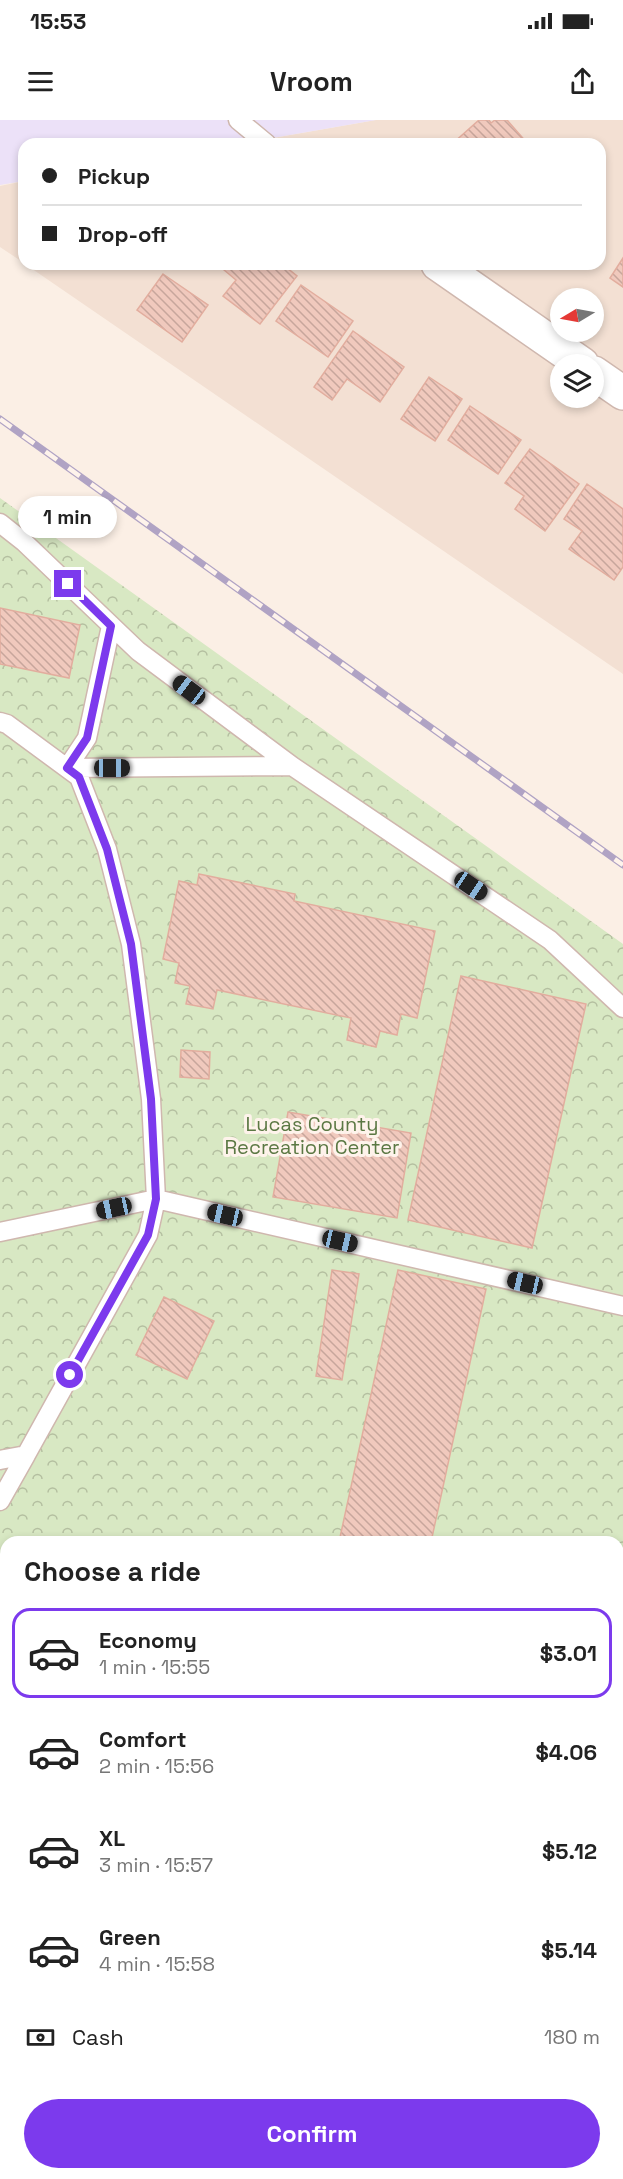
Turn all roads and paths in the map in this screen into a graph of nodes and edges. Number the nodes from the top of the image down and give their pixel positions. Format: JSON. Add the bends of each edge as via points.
{"nodes":[{"id":1,"x":238,"y":120,"type":"edge"},
{"id":2,"x":260,"y":138,"type":"edge"},
{"id":3,"x":447,"y":270,"type":"edge"},
{"id":4,"x":568,"y":354,"type":"edge"},
{"id":5,"x":604,"y":380,"type":"edge"},
{"id":6,"x":623,"y":393,"type":"edge"},
{"id":7,"x":0,"y":523,"type":"edge"},
{"id":8,"x":111,"y":626,"type":"junction"},
{"id":9,"x":0,"y":722,"type":"edge"},
{"id":10,"x":292,"y":766,"type":"junction"},
{"id":11,"x":67,"y":768,"type":"junction"},
{"id":12,"x":623,"y":1008,"type":"edge"},
{"id":13,"x":156,"y":1199,"type":"junction"},
{"id":14,"x":0,"y":1232,"type":"edge"},
{"id":15,"x":623,"y":1306,"type":"edge"},
{"id":16,"x":26,"y":1455,"type":"junction"},
{"id":17,"x":0,"y":1460,"type":"edge"},
{"id":18,"x":0,"y":1501,"type":"edge"}],
"edges":[{"from":1,"to":2,"type":"lane"},
{"from":3,"to":4,"type":"street"},
{"from":5,"to":6,"type":"street"},
{"from":7,"to":8,"type":"lane"},
{"from":8,"to":10,"type":"lane","via":[[138,651]]},
{"from":8,"to":11,"type":"lane","via":[[87,738]]},
{"from":9,"to":11,"type":"lane"},
{"from":10,"to":11,"type":"lane"},
{"from":10,"to":12,"type":"lane","via":[[550,940]]},
{"from":11,"to":13,"type":"lane","via":[[79,777],[107,849],[131,944],[151,1099]]},
{"from":13,"to":14,"type":"lane"},
{"from":13,"to":15,"type":"lane"},
{"from":13,"to":16,"type":"lane","via":[[148,1235]]},
{"from":16,"to":17,"type":"lane"},
{"from":16,"to":18,"type":"lane"}]}
